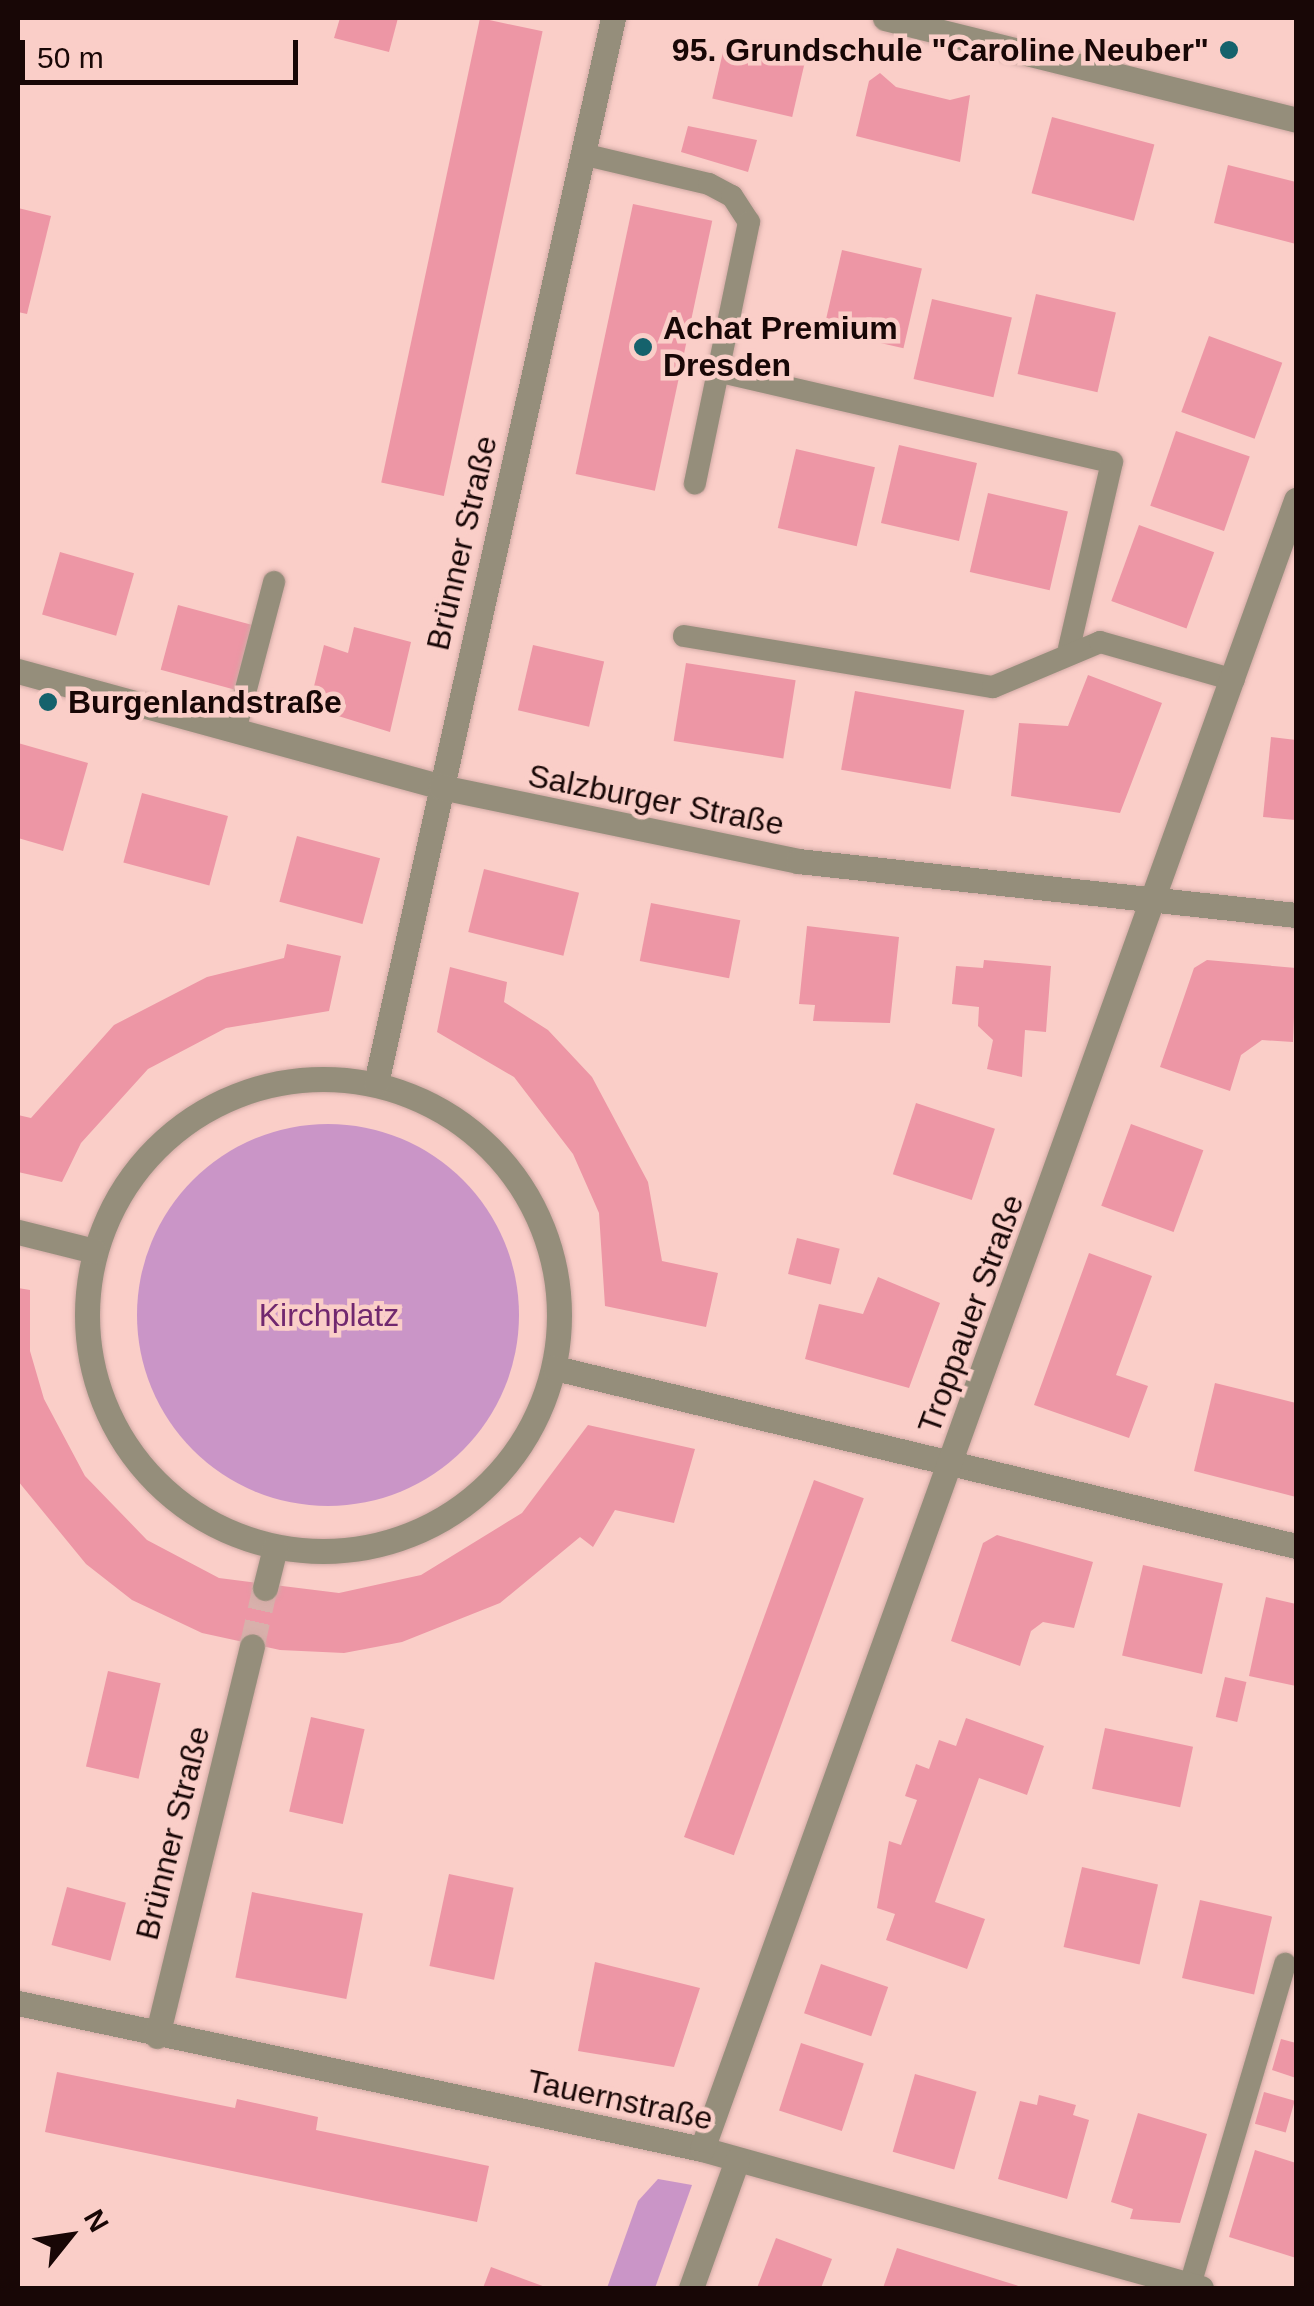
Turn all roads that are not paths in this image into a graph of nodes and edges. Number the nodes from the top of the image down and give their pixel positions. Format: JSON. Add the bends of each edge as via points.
{"nodes":[{"id":1,"x":613,"y":18,"type":"edge"},
{"id":2,"x":885,"y":18,"type":"edge"},
{"id":3,"x":1296,"y":120,"type":"edge"},
{"id":4,"x":582,"y":154,"type":"junction"},
{"id":5,"x":721,"y":372,"type":"junction"},
{"id":6,"x":695,"y":483,"type":"dead end"},
{"id":7,"x":1296,"y":500,"type":"edge"},
{"id":8,"x":274,"y":582,"type":"dead end"},
{"id":9,"x":684,"y":636,"type":"dead end"},
{"id":10,"x":1069,"y":648,"type":"junction"},
{"id":11,"x":18,"y":672,"type":"edge"},
{"id":12,"x":1234,"y":680,"type":"junction"},
{"id":13,"x":235,"y":731,"type":"junction"},
{"id":14,"x":441,"y":787,"type":"junction"},
{"id":15,"x":1156,"y":903,"type":"junction"},
{"id":16,"x":1296,"y":915,"type":"edge"},
{"id":17,"x":376,"y":1084,"type":"junction"},
{"id":18,"x":18,"y":1232,"type":"edge"},
{"id":19,"x":94,"y":1251,"type":"junction"},
{"id":20,"x":555,"y":1368,"type":"junction"},
{"id":21,"x":951,"y":1462,"type":"junction"},
{"id":22,"x":1296,"y":1546,"type":"edge"},
{"id":23,"x":276,"y":1548,"type":"junction"},
{"id":24,"x":265,"y":1588,"type":"tunnel mouth"},
{"id":25,"x":252,"y":1646,"type":"tunnel mouth"},
{"id":26,"x":1285,"y":1964,"type":"dead end"},
{"id":27,"x":18,"y":2003,"type":"edge"},
{"id":28,"x":158,"y":2036,"type":"junction"},
{"id":29,"x":702,"y":2149,"type":"junction"},
{"id":30,"x":736,"y":2160,"type":"junction"},
{"id":31,"x":1196,"y":2287,"type":"edge"},
{"id":32,"x":691,"y":2288,"type":"edge"}],
"edges":[{"from":1,"to":4,"type":"street","name":"Brünner Straße"},
{"from":2,"to":3,"type":"street"},
{"from":4,"to":5,"type":"lane","via":[[709,184],[732,196],[749,222]]},
{"from":4,"to":14,"type":"street","name":"Brünner Straße"},
{"from":5,"to":6,"type":"lane"},
{"from":5,"to":10,"type":"lane","via":[[1112,462]]},
{"from":7,"to":12,"type":"street","name":"Troppauer Straße"},
{"from":8,"to":13,"type":"lane"},
{"from":9,"to":10,"type":"lane","via":[[993,686]]},
{"from":10,"to":12,"type":"lane","via":[[1100,642]]},
{"from":11,"to":13,"type":"street","name":"Salzburger Straße"},
{"from":12,"to":15,"type":"street","name":"Troppauer Straße"},
{"from":13,"to":14,"type":"street","name":"Salzburger Straße"},
{"from":14,"to":15,"type":"street","name":"Salzburger Straße","via":[[798,861]]},
{"from":14,"to":17,"type":"street","name":"Brünner Straße"},
{"from":15,"to":16,"type":"street","name":"Salzburger Straße"},
{"from":15,"to":21,"type":"street","name":"Troppauer Straße"},
{"from":17,"to":19,"type":"street","via":[[304,1078],[234,1095],[187,1122],[124,1186]]},
{"from":17,"to":20,"type":"street","via":[[444,1112],[487,1147],[541,1222],[560,1294]]},
{"from":18,"to":19,"type":"street"},
{"from":19,"to":23,"type":"street","via":[[86,1328],[103,1404],[143,1470],[203,1520]]},
{"from":20,"to":21,"type":"street"},
{"from":20,"to":23,"type":"street","via":[[528,1436],[481,1493],[402,1538],[348,1551]]},
{"from":21,"to":22,"type":"street"},
{"from":21,"to":29,"type":"street","name":"Troppauer Straße"},
{"from":23,"to":24,"type":"street"},
{"from":25,"to":28,"type":"street","name":"Brünner Straße"},
{"from":26,"to":31,"type":"lane"},
{"from":27,"to":28,"type":"street","name":"Tauernstraße"},
{"from":28,"to":29,"type":"street","name":"Tauernstraße"},
{"from":29,"to":30,"type":"street","name":"Tauernstraße"},
{"from":30,"to":31,"type":"street","name":"Tauernstraße"},
{"from":30,"to":32,"type":"street"}]}
